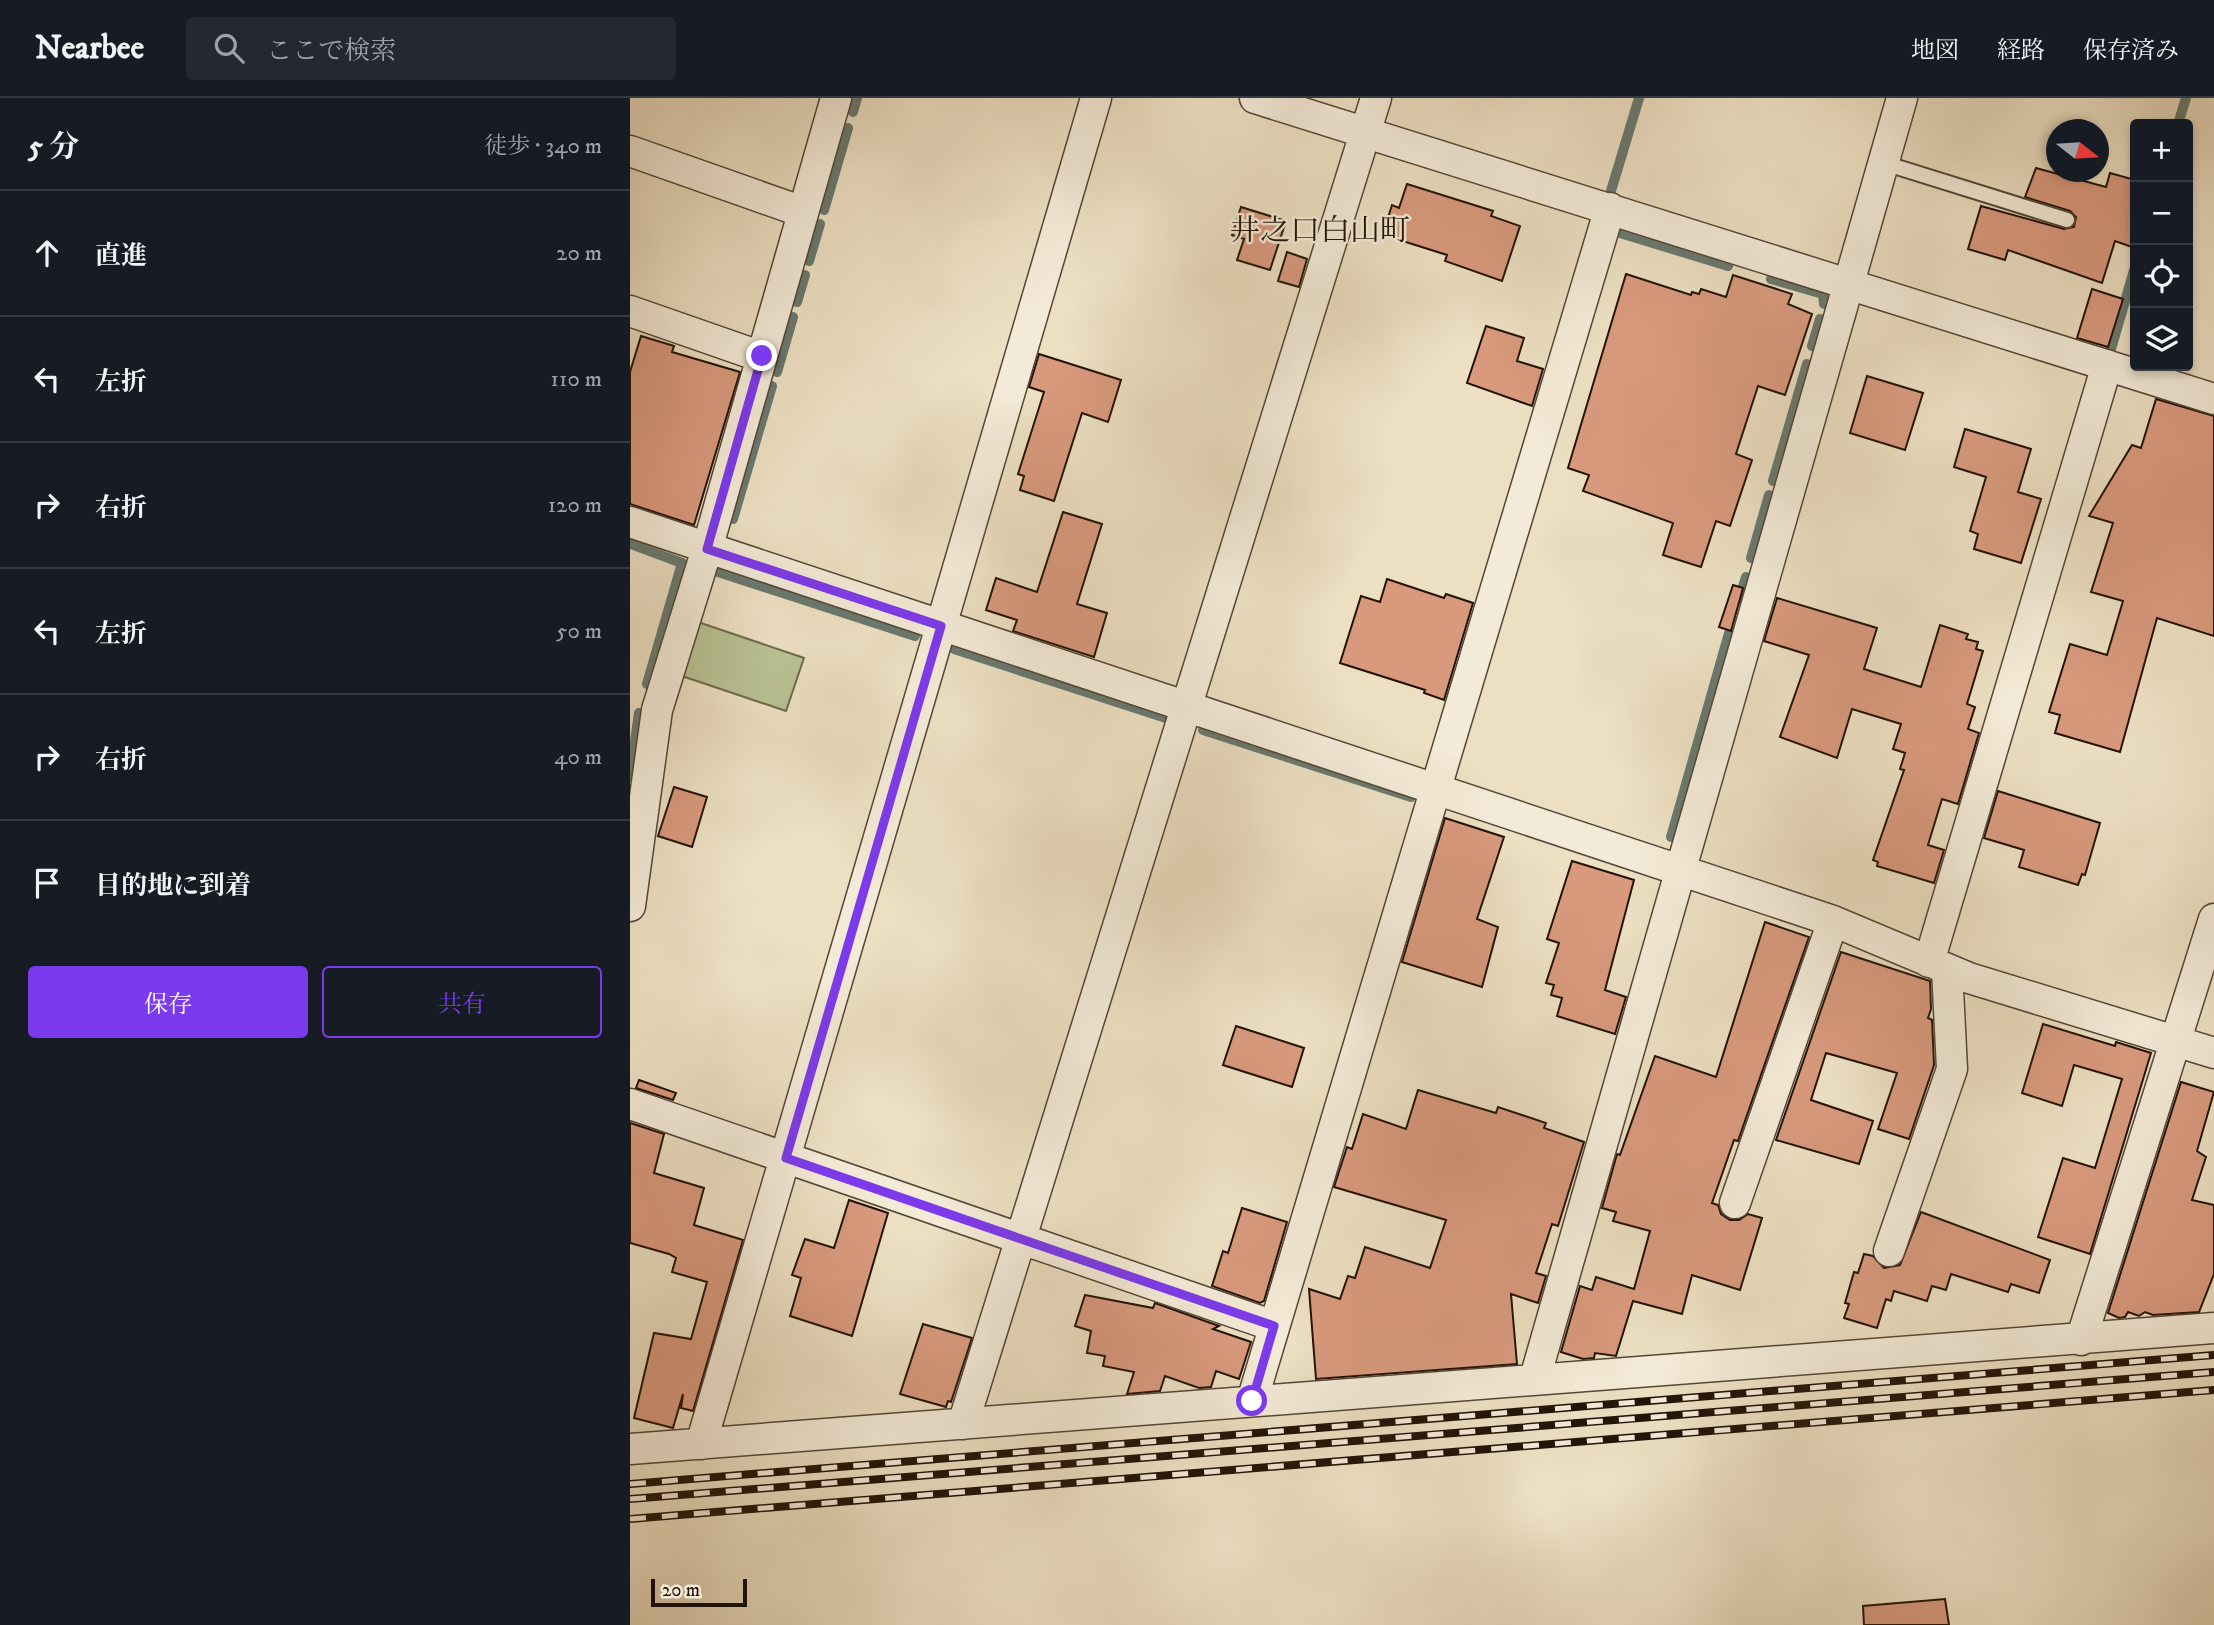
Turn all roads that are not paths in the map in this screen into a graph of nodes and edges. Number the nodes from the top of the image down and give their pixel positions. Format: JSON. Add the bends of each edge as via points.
{"nodes":[{"id":1,"x":836,"y":98,"type":"edge"},
{"id":2,"x":1096,"y":98,"type":"edge"},
{"id":3,"x":1255,"y":98,"type":"edge"},
{"id":4,"x":1376,"y":98,"type":"edge"},
{"id":5,"x":1902,"y":98,"type":"edge"},
{"id":6,"x":1366,"y":132,"type":"junction"},
{"id":7,"x":630,"y":151,"type":"edge"},
{"id":8,"x":1884,"y":163,"type":"junction"},
{"id":9,"x":1610,"y":208,"type":"junction"},
{"id":10,"x":803,"y":212,"type":"junction"},
{"id":11,"x":2067,"y":220,"type":"dead end"},
{"id":12,"x":1849,"y":282,"type":"junction"},
{"id":13,"x":630,"y":311,"type":"edge"},
{"id":14,"x":762,"y":356,"type":"junction"},
{"id":15,"x":2107,"y":365,"type":"junction"},
{"id":16,"x":2214,"y":399,"type":"edge"},
{"id":17,"x":630,"y":522,"type":"edge"},
{"id":18,"x":707,"y":549,"type":"junction"},
{"id":19,"x":941,"y":626,"type":"junction"},
{"id":20,"x":1186,"y":708,"type":"junction"},
{"id":21,"x":1435,"y":789,"type":"junction"},
{"id":22,"x":636,"y":811,"type":"edge"},
{"id":23,"x":1681,"y":871,"type":"junction"},
{"id":24,"x":630,"y":906,"type":"edge"},
{"id":25,"x":2214,"y":919,"type":"edge"},
{"id":26,"x":1833,"y":921,"type":"junction"},
{"id":27,"x":1938,"y":965,"type":"junction"},
{"id":28,"x":2174,"y":1042,"type":"junction"},
{"id":29,"x":2214,"y":1052,"type":"edge"},
{"id":30,"x":630,"y":1104,"type":"edge"},
{"id":31,"x":786,"y":1158,"type":"junction"},
{"id":32,"x":1735,"y":1203,"type":"dead end"},
{"id":33,"x":1021,"y":1239,"type":"junction"},
{"id":34,"x":1889,"y":1251,"type":"dead end"},
{"id":35,"x":1274,"y":1326,"type":"junction"},
{"id":36,"x":2214,"y":1328,"type":"edge"},
{"id":37,"x":2081,"y":1340,"type":"junction"},
{"id":38,"x":1535,"y":1378,"type":"junction"},
{"id":39,"x":1252,"y":1401,"type":"junction"},
{"id":40,"x":963,"y":1424,"type":"junction"},
{"id":41,"x":701,"y":1444,"type":"junction"},
{"id":42,"x":630,"y":1449,"type":"edge"}],
"edges":[{"from":1,"to":10,"type":"street"},
{"from":2,"to":19,"type":"street"},
{"from":3,"to":6,"type":"street"},
{"from":4,"to":6,"type":"street"},
{"from":5,"to":8,"type":"street"},
{"from":6,"to":9,"type":"street"},
{"from":6,"to":20,"type":"street"},
{"from":7,"to":10,"type":"street"},
{"from":8,"to":11,"type":"lane"},
{"from":8,"to":12,"type":"street"},
{"from":9,"to":12,"type":"street"},
{"from":9,"to":21,"type":"street"},
{"from":10,"to":14,"type":"street"},
{"from":12,"to":15,"type":"street"},
{"from":12,"to":23,"type":"street"},
{"from":13,"to":14,"type":"street"},
{"from":14,"to":18,"type":"street"},
{"from":15,"to":16,"type":"street"},
{"from":15,"to":27,"type":"street"},
{"from":17,"to":18,"type":"street"},
{"from":18,"to":19,"type":"street"},
{"from":18,"to":22,"type":"street","via":[[657,710]]},
{"from":19,"to":20,"type":"street"},
{"from":19,"to":31,"type":"street"},
{"from":20,"to":21,"type":"street"},
{"from":20,"to":33,"type":"street"},
{"from":21,"to":23,"type":"street"},
{"from":21,"to":35,"type":"street"},
{"from":22,"to":24,"type":"street"},
{"from":23,"to":26,"type":"street"},
{"from":23,"to":38,"type":"street"},
{"from":25,"to":28,"type":"street"},
{"from":26,"to":27,"type":"street"},
{"from":26,"to":32,"type":"street"},
{"from":27,"to":28,"type":"street"},
{"from":27,"to":34,"type":"street","via":[[1952,1069]]},
{"from":28,"to":29,"type":"street"},
{"from":28,"to":37,"type":"street"},
{"from":30,"to":31,"type":"street"},
{"from":31,"to":33,"type":"street"},
{"from":31,"to":41,"type":"street"},
{"from":33,"to":35,"type":"street"},
{"from":33,"to":40,"type":"street"},
{"from":35,"to":39,"type":"street"},
{"from":36,"to":37,"type":"street"},
{"from":37,"to":38,"type":"street"},
{"from":38,"to":39,"type":"street"},
{"from":39,"to":40,"type":"street"},
{"from":40,"to":41,"type":"street"},
{"from":41,"to":42,"type":"street"}]}
